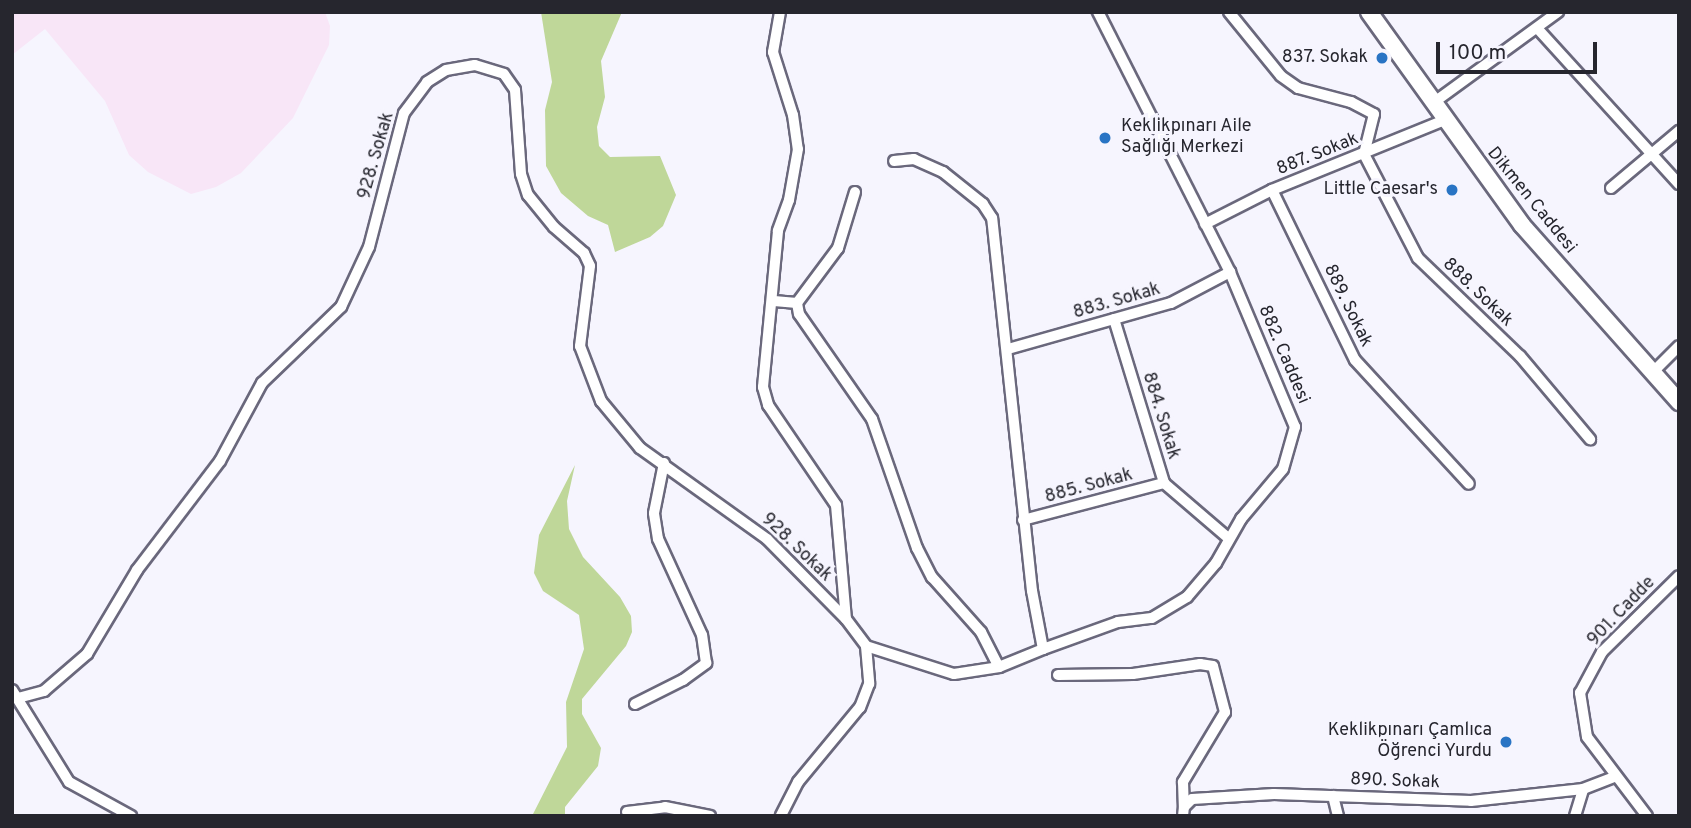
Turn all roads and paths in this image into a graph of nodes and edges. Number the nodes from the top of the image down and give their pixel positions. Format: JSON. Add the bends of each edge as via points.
{"nodes":[{"id":1,"x":780,"y":12,"type":"edge"},
{"id":2,"x":1098,"y":12,"type":"edge"},
{"id":3,"x":1229,"y":12,"type":"edge"},
{"id":4,"x":1368,"y":12,"type":"edge"},
{"id":5,"x":1558,"y":12,"type":"edge"},
{"id":6,"x":1537,"y":28,"type":"junction"},
{"id":7,"x":1433,"y":103,"type":"junction"},
{"id":8,"x":1444,"y":120,"type":"junction"},
{"id":9,"x":1679,"y":131,"type":"edge"},
{"id":10,"x":1364,"y":154,"type":"junction"},
{"id":11,"x":1650,"y":154,"type":"junction"},
{"id":12,"x":894,"y":160,"type":"dead end"},
{"id":13,"x":1679,"y":184,"type":"edge"},
{"id":14,"x":1611,"y":188,"type":"dead end"},
{"id":15,"x":1272,"y":190,"type":"junction"},
{"id":16,"x":856,"y":191,"type":"dead end"},
{"id":17,"x":1205,"y":224,"type":"junction"},
{"id":18,"x":1230,"y":272,"type":"junction"},
{"id":19,"x":774,"y":301,"type":"junction"},
{"id":20,"x":797,"y":303,"type":"junction"},
{"id":21,"x":1114,"y":319,"type":"junction"},
{"id":22,"x":1679,"y":346,"type":"edge"},
{"id":23,"x":1008,"y":349,"type":"junction"},
{"id":24,"x":1654,"y":371,"type":"junction"},
{"id":25,"x":1679,"y":402,"type":"edge"},
{"id":26,"x":1590,"y":439,"type":"dead end"},
{"id":27,"x":664,"y":463,"type":"junction"},
{"id":28,"x":1164,"y":483,"type":"junction"},
{"id":29,"x":1469,"y":484,"type":"dead end"},
{"id":30,"x":1023,"y":520,"type":"junction"},
{"id":31,"x":1227,"y":537,"type":"junction"},
{"id":32,"x":1679,"y":576,"type":"edge"},
{"id":33,"x":846,"y":619,"type":"junction"},
{"id":34,"x":866,"y":646,"type":"junction"},
{"id":35,"x":1043,"y":649,"type":"junction"},
{"id":36,"x":999,"y":667,"type":"junction"},
{"id":37,"x":1058,"y":675,"type":"dead end"},
{"id":38,"x":15,"y":694,"type":"edge"},
{"id":39,"x":635,"y":704,"type":"dead end"},
{"id":40,"x":1614,"y":777,"type":"junction"},
{"id":41,"x":1583,"y":789,"type":"junction"},
{"id":42,"x":1333,"y":796,"type":"junction"},
{"id":43,"x":628,"y":812,"type":"dead end"},
{"id":44,"x":1184,"y":812,"type":"edge"},
{"id":45,"x":131,"y":816,"type":"edge"},
{"id":46,"x":710,"y":816,"type":"edge"},
{"id":47,"x":781,"y":816,"type":"edge"},
{"id":48,"x":1338,"y":816,"type":"edge"},
{"id":49,"x":1575,"y":816,"type":"edge"},
{"id":50,"x":1647,"y":816,"type":"edge"}],
"edges":[{"from":1,"to":19,"type":"street","via":[[773,52],[793,115],[798,149],[778,231]]},
{"from":2,"to":17,"type":"street","name":"882. Caddesi"},
{"from":3,"to":10,"type":"street","via":[[1281,76],[1298,88],[1365,107],[1374,114]]},
{"from":4,"to":7,"type":"main road","name":"Dikmen Caddesi"},
{"from":5,"to":6,"type":"street"},
{"from":6,"to":7,"type":"street"},
{"from":6,"to":11,"type":"street"},
{"from":7,"to":8,"type":"main road","name":"Dikmen Caddesi"},
{"from":8,"to":10,"type":"street","name":"887. Sokak"},
{"from":8,"to":24,"type":"main road","name":"Dikmen Caddesi","via":[[1521,225]]},
{"from":9,"to":11,"type":"street"},
{"from":10,"to":15,"type":"street","name":"887. Sokak"},
{"from":10,"to":26,"type":"street","name":"888. Sokak","via":[[1418,258],[1520,356]]},
{"from":11,"to":13,"type":"street"},
{"from":11,"to":14,"type":"street"},
{"from":12,"to":23,"type":"street","via":[[926,162],[983,204],[992,218]]},
{"from":15,"to":17,"type":"street","name":"887. Sokak"},
{"from":15,"to":29,"type":"street","name":"889. Sokak","via":[[1355,360]]},
{"from":16,"to":20,"type":"street","via":[[830,264]]},
{"from":17,"to":18,"type":"street","name":"882. Caddesi"},
{"from":18,"to":21,"type":"street","name":"883. Sokak","via":[[1171,303]]},
{"from":18,"to":31,"type":"street","name":"882. Caddesi","via":[[1295,427],[1283,470]]},
{"from":19,"to":20,"type":"street"},
{"from":19,"to":33,"type":"street","via":[[763,387],[768,405],[836,505]]},
{"from":20,"to":36,"type":"street","via":[[806,326],[873,419],[917,548],[932,578],[981,632]]},
{"from":21,"to":23,"type":"street","name":"883. Sokak"},
{"from":21,"to":28,"type":"street","name":"884. Sokak"},
{"from":22,"to":24,"type":"street"},
{"from":23,"to":30,"type":"street"},
{"from":24,"to":25,"type":"main road","name":"Dikmen Caddesi"},
{"from":27,"to":33,"type":"street","name":"928. Sokak","via":[[767,539]]},
{"from":27,"to":38,"type":"street","name":"928. Sokak","via":[[640,448],[601,401],[580,346],[590,266],[584,253],[554,228],[528,195],[521,174],[515,90],[504,74],[489,67],[446,70],[415,94],[404,113],[369,247],[341,307],[262,383],[220,461],[137,570],[87,654],[44,691]]},
{"from":27,"to":39,"type":"street","via":[[655,505],[658,539],[702,635],[706,663]]},
{"from":28,"to":30,"type":"street","name":"885. Sokak"},
{"from":28,"to":31,"type":"street","name":"884. Sokak"},
{"from":30,"to":35,"type":"street"},
{"from":31,"to":35,"type":"street","name":"882. Caddesi","via":[[1216,563],[1174,606],[1152,618],[1118,622]]},
{"from":32,"to":40,"type":"street","name":"901. Cadde","via":[[1602,652],[1580,693],[1587,737]]},
{"from":33,"to":34,"type":"street","name":"928. Sokak"},
{"from":34,"to":36,"type":"street","name":"882. Caddesi","via":[[944,673]]},
{"from":34,"to":47,"type":"street","via":[[869,684],[860,706],[798,782]]},
{"from":35,"to":36,"type":"street","name":"882. Caddesi"},
{"from":37,"to":44,"type":"street","via":[[1213,666],[1225,712],[1183,782]]},
{"from":38,"to":45,"type":"street","via":[[69,782]]},
{"from":40,"to":41,"type":"street","name":"890. Sokak"},
{"from":40,"to":50,"type":"street","name":"901. Cadde"},
{"from":41,"to":42,"type":"street","name":"890. Sokak","via":[[1471,801]]},
{"from":41,"to":49,"type":"street"},
{"from":42,"to":44,"type":"street","name":"890. Sokak","via":[[1192,799]]},
{"from":42,"to":48,"type":"street"},
{"from":43,"to":46,"type":"street","via":[[665,807]]}]}
